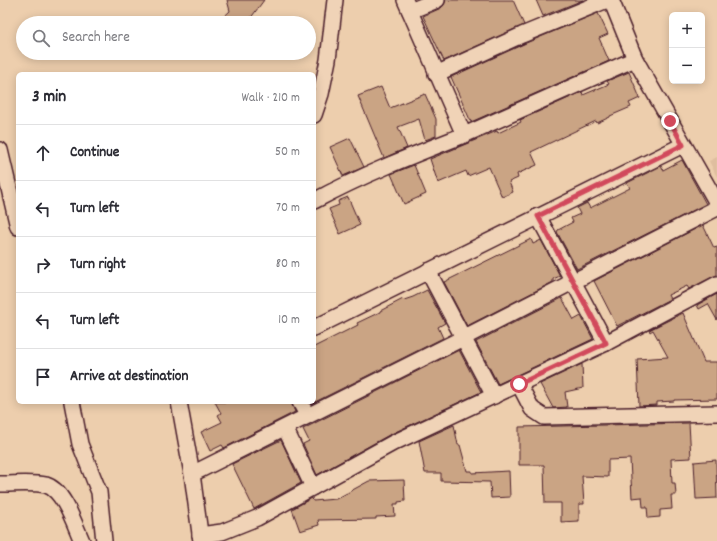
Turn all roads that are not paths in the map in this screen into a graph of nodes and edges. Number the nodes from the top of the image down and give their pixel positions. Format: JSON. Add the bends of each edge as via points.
{"nodes":[{"id":1,"x":335,"y":0,"type":"edge"},
{"id":2,"x":437,"y":0,"type":"edge"},
{"id":3,"x":607,"y":0,"type":"edge"},
{"id":4,"x":611,"y":0,"type":"edge"},
{"id":5,"x":408,"y":6,"type":"edge"},
{"id":6,"x":635,"y":59,"type":"junction"},
{"id":7,"x":436,"y":74,"type":"junction"},
{"id":8,"x":316,"y":108,"type":"edge"},
{"id":9,"x":464,"y":135,"type":"junction"},
{"id":10,"x":683,"y":145,"type":"junction"},
{"id":11,"x":0,"y":150,"type":"edge"},
{"id":12,"x":316,"y":200,"type":"edge"},
{"id":13,"x":717,"y":203,"type":"edge"},
{"id":14,"x":717,"y":208,"type":"edge"},
{"id":15,"x":538,"y":216,"type":"junction"},
{"id":16,"x":16,"y":218,"type":"edge"},
{"id":17,"x":428,"y":271,"type":"junction"},
{"id":18,"x":573,"y":282,"type":"junction"},
{"id":19,"x":717,"y":284,"type":"edge"},
{"id":20,"x":316,"y":327,"type":"edge"},
{"id":21,"x":463,"y":338,"type":"junction"},
{"id":22,"x":606,"y":343,"type":"junction"},
{"id":23,"x":519,"y":384,"type":"junction"},
{"id":24,"x":494,"y":396,"type":"junction"},
{"id":25,"x":72,"y":404,"type":"edge"},
{"id":26,"x":179,"y":404,"type":"edge"},
{"id":27,"x":301,"y":404,"type":"edge"},
{"id":28,"x":717,"y":413,"type":"edge"},
{"id":29,"x":307,"y":415,"type":"junction"},
{"id":30,"x":284,"y":428,"type":"junction"},
{"id":31,"x":192,"y":474,"type":"junction"},
{"id":32,"x":0,"y":484,"type":"edge"},
{"id":33,"x":313,"y":487,"type":"junction"},
{"id":34,"x":201,"y":538,"type":"edge"},
{"id":35,"x":82,"y":541,"type":"edge"},
{"id":36,"x":104,"y":541,"type":"edge"}],
"edges":[{"from":1,"to":8,"type":"street","via":[[328,60]]},
{"from":2,"to":5,"type":"street"},
{"from":3,"to":7,"type":"street"},
{"from":4,"to":6,"type":"street"},
{"from":5,"to":7,"type":"street"},
{"from":6,"to":9,"type":"street"},
{"from":6,"to":10,"type":"street"},
{"from":7,"to":9,"type":"street"},
{"from":9,"to":12,"type":"street"},
{"from":10,"to":13,"type":"street"},
{"from":10,"to":15,"type":"street"},
{"from":11,"to":16,"type":"street"},
{"from":14,"to":18,"type":"street"},
{"from":15,"to":17,"type":"street"},
{"from":15,"to":18,"type":"street"},
{"from":17,"to":20,"type":"street"},
{"from":17,"to":21,"type":"street"},
{"from":18,"to":21,"type":"street"},
{"from":18,"to":22,"type":"street"},
{"from":19,"to":22,"type":"street"},
{"from":21,"to":24,"type":"street"},
{"from":21,"to":29,"type":"street"},
{"from":22,"to":23,"type":"street"},
{"from":23,"to":24,"type":"street"},
{"from":23,"to":28,"type":"street","via":[[532,409],[544,417]]},
{"from":24,"to":33,"type":"street","via":[[393,444]]},
{"from":25,"to":36,"type":"street","via":[[80,444],[99,492]]},
{"from":26,"to":31,"type":"street"},
{"from":27,"to":29,"type":"street"},
{"from":29,"to":30,"type":"street"},
{"from":30,"to":31,"type":"street"},
{"from":30,"to":33,"type":"street"},
{"from":31,"to":34,"type":"street"},
{"from":32,"to":35,"type":"street","via":[[31,484],[53,488],[62,497]]},
{"from":33,"to":34,"type":"street","via":[[257,518]]}]}
